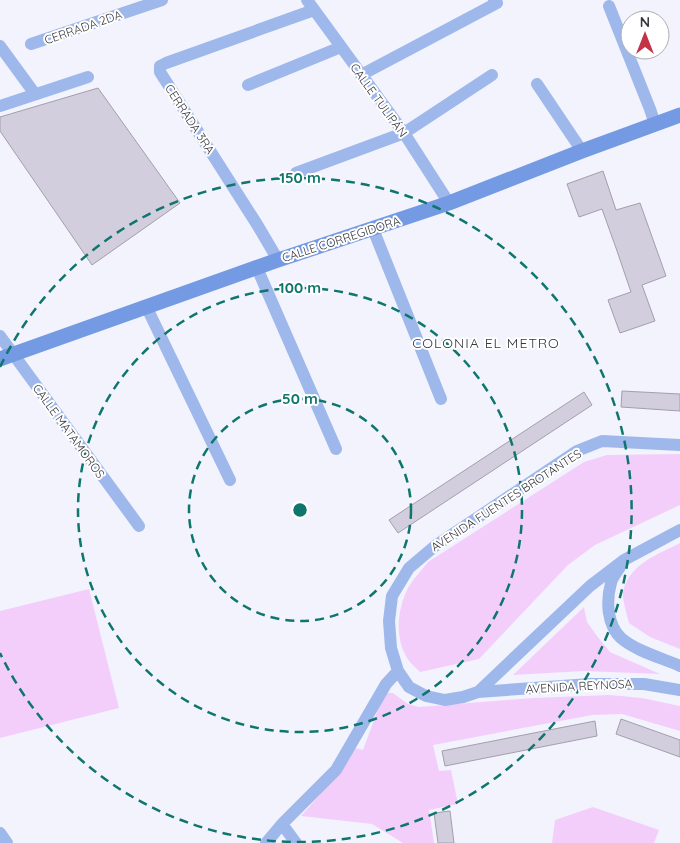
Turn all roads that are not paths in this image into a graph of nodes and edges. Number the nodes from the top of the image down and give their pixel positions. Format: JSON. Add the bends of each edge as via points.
{"nodes":[{"id":1,"x":162,"y":0,"type":"edge"},
{"id":2,"x":496,"y":1,"type":"edge"},
{"id":3,"x":310,"y":5,"type":"edge"},
{"id":4,"x":609,"y":6,"type":"dead end"},
{"id":5,"x":31,"y":44,"type":"dead end"},
{"id":6,"x":0,"y":46,"type":"edge"},
{"id":7,"x":341,"y":47,"type":"junction"},
{"id":8,"x":360,"y":75,"type":"junction"},
{"id":9,"x":492,"y":75,"type":"dead end"},
{"id":10,"x":88,"y":77,"type":"dead end"},
{"id":11,"x":537,"y":84,"type":"dead end"},
{"id":12,"x":248,"y":85,"type":"dead end"},
{"id":13,"x":35,"y":94,"type":"junction"},
{"id":14,"x":0,"y":106,"type":"edge"},
{"id":15,"x":680,"y":115,"type":"edge"},
{"id":16,"x":654,"y":124,"type":"junction"},
{"id":17,"x":404,"y":133,"type":"junction"},
{"id":18,"x":582,"y":151,"type":"junction"},
{"id":19,"x":296,"y":173,"type":"dead end"},
{"id":20,"x":449,"y":203,"type":"junction"},
{"id":21,"x":373,"y":229,"type":"junction"},
{"id":22,"x":278,"y":260,"type":"junction"},
{"id":23,"x":257,"y":268,"type":"junction"},
{"id":24,"x":147,"y":308,"type":"junction"},
{"id":25,"x":0,"y":336,"type":"edge"},
{"id":26,"x":7,"y":357,"type":"edge"},
{"id":27,"x":441,"y":399,"type":"dead end"},
{"id":28,"x":680,"y":445,"type":"edge"},
{"id":29,"x":336,"y":449,"type":"dead end"},
{"id":30,"x":230,"y":480,"type":"dead end"},
{"id":31,"x":139,"y":526,"type":"dead end"},
{"id":32,"x":680,"y":530,"type":"edge"},
{"id":33,"x":624,"y":560,"type":"junction"},
{"id":34,"x":680,"y":666,"type":"edge"},
{"id":35,"x":398,"y":671,"type":"junction"},
{"id":36,"x":680,"y":690,"type":"edge"},
{"id":37,"x":478,"y":692,"type":"junction"},
{"id":38,"x":282,"y":824,"type":"junction"},
{"id":39,"x":0,"y":833,"type":"edge"},
{"id":40,"x":7,"y":843,"type":"edge"},
{"id":41,"x":266,"y":843,"type":"edge"},
{"id":42,"x":296,"y":843,"type":"edge"}],
"edges":[{"from":1,"to":5,"type":"street","name":"CERRADA 2DA"},
{"from":2,"to":8,"type":"street"},
{"from":3,"to":7,"type":"street","name":"CALLE TULIPÁN"},
{"from":3,"to":22,"type":"street","name":"CERRADA 3RA","via":[[160,66],[160,72]]},
{"from":4,"to":16,"type":"street"},
{"from":6,"to":13,"type":"street"},
{"from":7,"to":8,"type":"street","name":"CALLE TULIPÁN"},
{"from":7,"to":12,"type":"street"},
{"from":8,"to":17,"type":"street","name":"CALLE TULIPÁN"},
{"from":9,"to":17,"type":"street"},
{"from":10,"to":13,"type":"street"},
{"from":11,"to":18,"type":"street"},
{"from":13,"to":14,"type":"street"},
{"from":15,"to":16,"type":"street","name":"CALLE CORREGIDORA"},
{"from":16,"to":18,"type":"street","name":"CALLE CORREGIDORA"},
{"from":17,"to":19,"type":"street"},
{"from":17,"to":20,"type":"street","name":"CALLE TULIPÁN"},
{"from":18,"to":20,"type":"street","name":"CALLE CORREGIDORA"},
{"from":20,"to":21,"type":"street","name":"CALLE CORREGIDORA"},
{"from":21,"to":22,"type":"street","name":"CALLE CORREGIDORA"},
{"from":21,"to":27,"type":"street"},
{"from":22,"to":23,"type":"street","name":"CALLE CORREGIDORA"},
{"from":23,"to":24,"type":"street","name":"CALLE CORREGIDORA"},
{"from":23,"to":29,"type":"street"},
{"from":24,"to":26,"type":"street","name":"CALLE CORREGIDORA"},
{"from":24,"to":30,"type":"street"},
{"from":25,"to":26,"type":"street","name":"CALLE MATAMOROS"},
{"from":26,"to":31,"type":"street","name":"CALLE MATAMOROS"},
{"from":28,"to":35,"type":"street","name":"AVENIDA FUENTES BROTANTES","via":[[602,441],[577,452],[435,546],[408,568],[392,596],[389,621],[391,648]]},
{"from":32,"to":33,"type":"street","name":"AVENIDA FUENTES BROTANTES"},
{"from":33,"to":34,"type":"street","via":[[611,581],[608,595],[612,624],[620,637],[635,647]]},
{"from":33,"to":37,"type":"street","name":"AVENIDA FUENTES BROTANTES","via":[[590,586]]},
{"from":35,"to":37,"type":"street","name":"AVENIDA FUENTES BROTANTES","via":[[408,687],[426,696],[445,700]]},
{"from":35,"to":38,"type":"street","via":[[386,684],[336,770]]},
{"from":36,"to":37,"type":"street","name":"AVENIDA REYNOSA","via":[[644,684],[590,684]]},
{"from":38,"to":41,"type":"street"},
{"from":38,"to":42,"type":"street"},
{"from":39,"to":40,"type":"street"}]}
